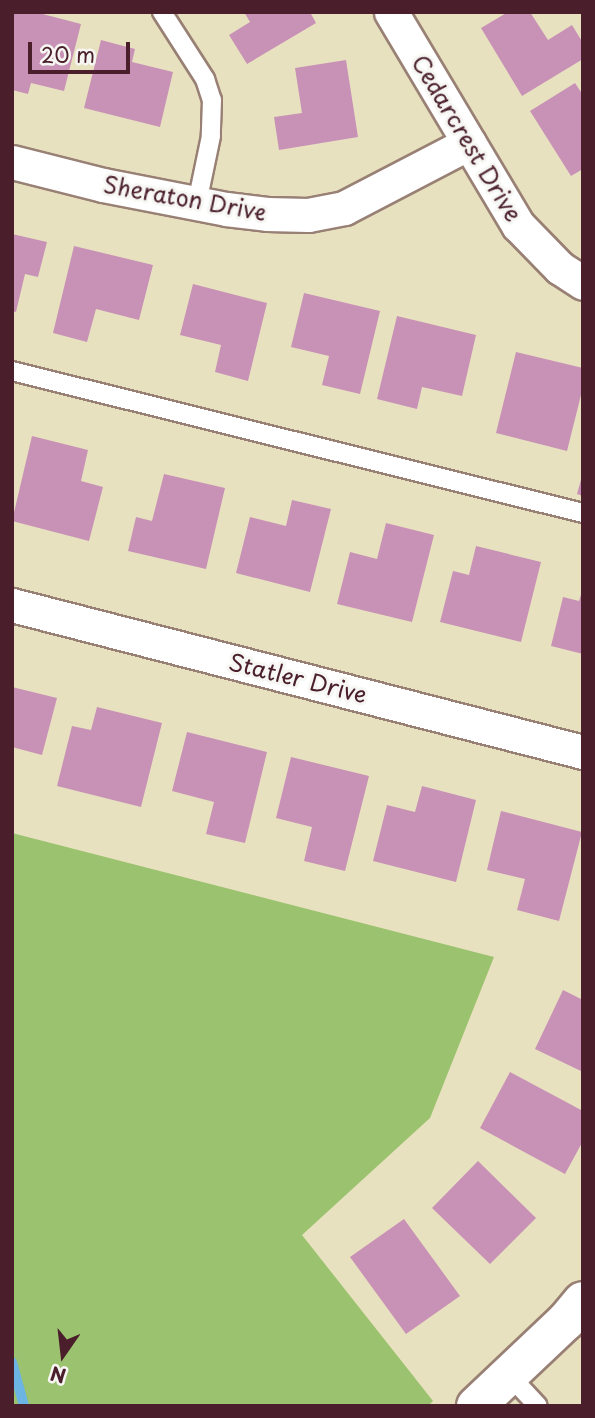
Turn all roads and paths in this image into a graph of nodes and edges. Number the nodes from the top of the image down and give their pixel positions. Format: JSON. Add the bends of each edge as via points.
{"nodes":[{"id":1,"x":162,"y":12,"type":"edge"},
{"id":2,"x":391,"y":12,"type":"edge"},
{"id":3,"x":469,"y":143,"type":"junction"},
{"id":4,"x":12,"y":162,"type":"edge"},
{"id":5,"x":197,"y":203,"type":"junction"},
{"id":6,"x":583,"y":283,"type":"edge"},
{"id":7,"x":12,"y":371,"type":"edge"},
{"id":8,"x":583,"y":513,"type":"edge"},
{"id":9,"x":12,"y":606,"type":"edge"},
{"id":10,"x":583,"y":752,"type":"edge"},
{"id":11,"x":583,"y":1301,"type":"edge"},
{"id":12,"x":509,"y":1375,"type":"junction"},
{"id":13,"x":475,"y":1406,"type":"edge"},
{"id":14,"x":538,"y":1406,"type":"edge"}],
"edges":[{"from":1,"to":5,"type":"lane","via":[[188,49],[212,100],[211,136]]},
{"from":2,"to":3,"type":"street","name":"Cedarcrest Drive"},
{"from":3,"to":5,"type":"street","name":"Sheraton Drive","via":[[344,208],[308,215],[267,214]]},
{"from":3,"to":6,"type":"street","name":"Cedarcrest Drive","via":[[518,225],[560,268]]},
{"from":4,"to":5,"type":"street","name":"Sheraton Drive"},
{"from":7,"to":8,"type":"lane"},
{"from":9,"to":10,"type":"street","name":"Statler Drive"},
{"from":11,"to":12,"type":"street"},
{"from":12,"to":13,"type":"street"},
{"from":12,"to":14,"type":"lane"}]}
